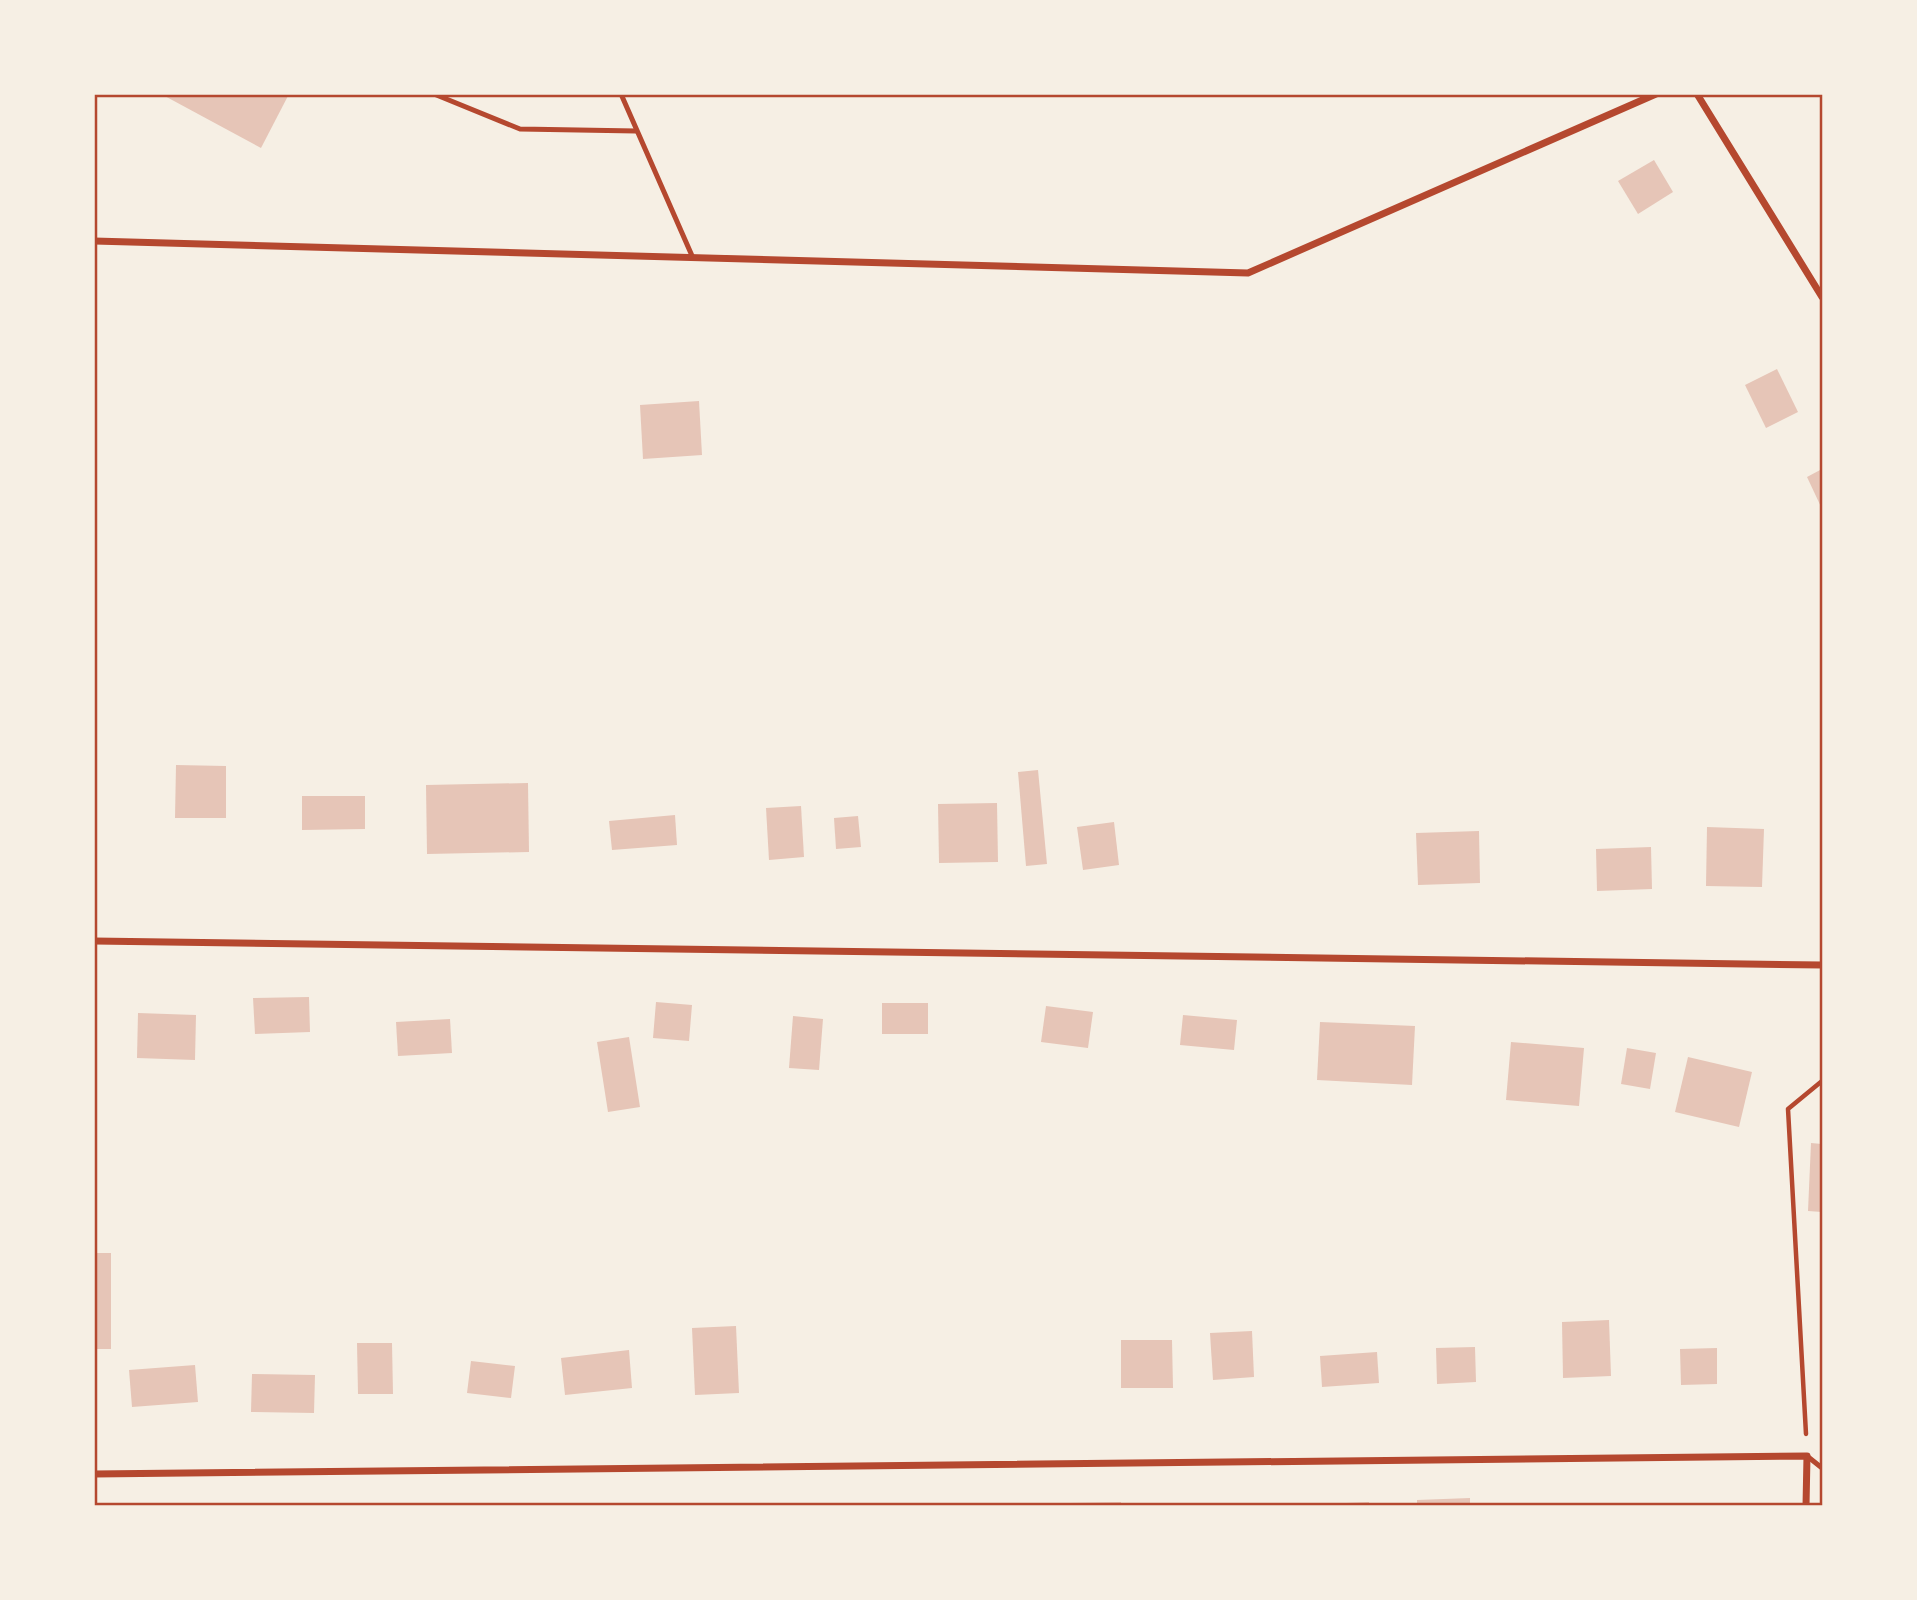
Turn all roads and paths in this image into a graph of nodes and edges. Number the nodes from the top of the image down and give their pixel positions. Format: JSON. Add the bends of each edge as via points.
{"nodes":[{"id":1,"x":434,"y":94,"type":"edge"},
{"id":2,"x":621,"y":94,"type":"edge"},
{"id":3,"x":1656,"y":94,"type":"edge"},
{"id":4,"x":1697,"y":94,"type":"edge"},
{"id":5,"x":636,"y":131,"type":"junction"},
{"id":6,"x":94,"y":241,"type":"edge"},
{"id":7,"x":693,"y":258,"type":"junction"},
{"id":8,"x":1822,"y":298,"type":"edge"},
{"id":9,"x":94,"y":941,"type":"edge"},
{"id":10,"x":1822,"y":965,"type":"edge"},
{"id":11,"x":1822,"y":1081,"type":"edge"},
{"id":12,"x":1807,"y":1456,"type":"junction"},
{"id":13,"x":1822,"y":1468,"type":"edge"},
{"id":14,"x":94,"y":1474,"type":"edge"},
{"id":15,"x":1807,"y":1506,"type":"edge"}],
"edges":[{"from":1,"to":5,"type":"lane","via":[[520,129]]},
{"from":2,"to":5,"type":"lane"},
{"from":3,"to":7,"type":"street","via":[[1248,273]]},
{"from":4,"to":8,"type":"street"},
{"from":5,"to":7,"type":"lane"},
{"from":6,"to":7,"type":"street"},
{"from":9,"to":10,"type":"street"},
{"from":11,"to":12,"type":"path","via":[[1788,1109]]},
{"from":12,"to":13,"type":"lane"},
{"from":12,"to":14,"type":"street"},
{"from":12,"to":15,"type":"street"}]}
